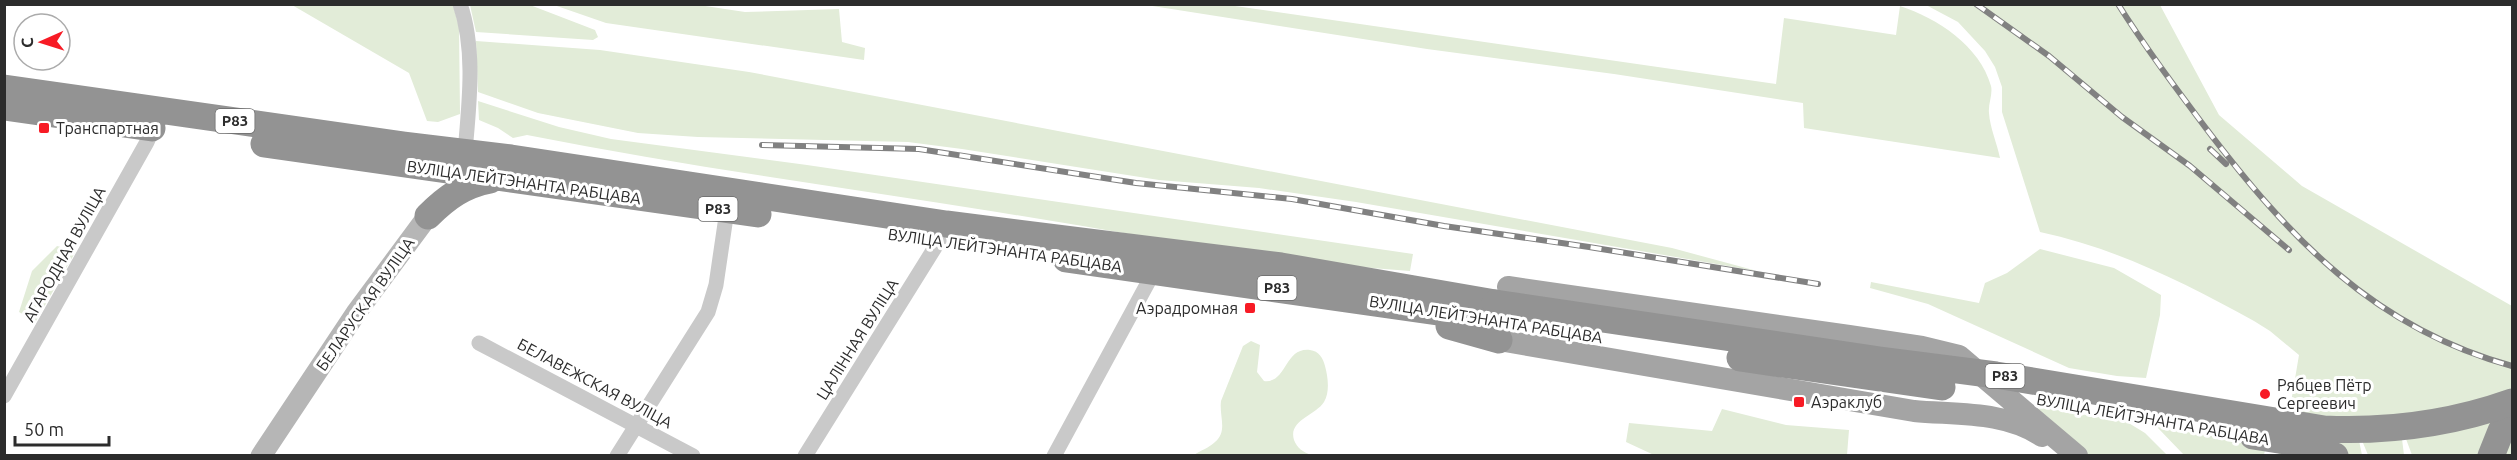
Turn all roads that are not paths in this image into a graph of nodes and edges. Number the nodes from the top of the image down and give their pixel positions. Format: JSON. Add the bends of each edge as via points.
{"nodes":[{"id":1,"x":460,"y":4,"type":"edge"},
{"id":2,"x":4,"y":88,"type":"edge"},
{"id":3,"x":4,"y":107,"type":"edge"},
{"id":4,"x":153,"y":128,"type":"junction"},
{"id":5,"x":462,"y":163,"type":"junction"},
{"id":6,"x":401,"y":165,"type":"junction"},
{"id":7,"x":497,"y":178,"type":"junction"},
{"id":8,"x":727,"y":210,"type":"junction"},
{"id":9,"x":428,"y":216,"type":"junction"},
{"id":10,"x":939,"y":241,"type":"junction"},
{"id":11,"x":1159,"y":262,"type":"junction"},
{"id":12,"x":1499,"y":312,"type":"junction"},
{"id":13,"x":1849,"y":336,"type":"junction"},
{"id":14,"x":480,"y":343,"type":"dead end"},
{"id":15,"x":1923,"y":347,"type":"junction"},
{"id":16,"x":4,"y":396,"type":"edge"},
{"id":17,"x":1837,"y":396,"type":"junction"},
{"id":18,"x":2512,"y":402,"type":"edge"},
{"id":19,"x":1914,"y":411,"type":"junction"},
{"id":20,"x":2512,"y":417,"type":"edge"},
{"id":21,"x":637,"y":425,"type":"junction"},
{"id":22,"x":261,"y":456,"type":"edge"},
{"id":23,"x":617,"y":456,"type":"edge"},
{"id":24,"x":693,"y":456,"type":"edge"},
{"id":25,"x":805,"y":456,"type":"edge"},
{"id":26,"x":1054,"y":456,"type":"edge"},
{"id":27,"x":2075,"y":456,"type":"edge"},
{"id":28,"x":2335,"y":456,"type":"edge"},
{"id":29,"x":2491,"y":456,"type":"edge"}],
"edges":[{"from":1,"to":5,"type":"street","name":"ВУЛІЦА ЛЕЙТЭНАНТА РАБЦАВА","via":[[470,93]]},
{"from":2,"to":5,"type":"highway","name":"ВУЛІЦА ЛЕЙТЭНАНТА РАБЦАВА","number":"Р83"},
{"from":3,"to":4,"type":"highway","name":"ВУЛІЦА ЛЕЙТЭНАНТА РАБЦАВА","number":"Р83"},
{"from":4,"to":6,"type":"highway","name":"ВУЛІЦА ЛЕЙТЭНАНТА РАБЦАВА","number":"Р83"},
{"from":4,"to":16,"type":"street","name":"АГАРОДНАЯ ВУЛІЦА"},
{"from":5,"to":6,"type":"highway","name":"ВУЛІЦА ЛЕЙТЭНАНТА РАБЦАВА","number":"Р83"},
{"from":5,"to":7,"type":"highway","name":"ВУЛІЦА ЛЕЙТЭНАНТА РАБЦАВА","number":"Р83"},
{"from":5,"to":9,"type":"main road","name":"БЕЛАРУСКАЯ ВУЛІЦА"},
{"from":5,"to":11,"type":"highway","name":"ВУЛІЦА ЛЕЙТЭНАНТА РАБЦАВА","number":"Р83","via":[[946,224]]},
{"from":6,"to":9,"type":"highway","via":[[418,172],[428,184],[432,200]]},
{"from":7,"to":8,"type":"highway","name":"ВУЛІЦА ЛЕЙТЭНАНТА РАБЦАВА","number":"Р83"},
{"from":7,"to":9,"type":"highway","via":[[448,196]]},
{"from":8,"to":10,"type":"highway","name":"ВУЛІЦА ЛЕЙТЭНАНТА РАБЦАВА","number":"Р83"},
{"from":8,"to":21,"type":"street","via":[[708,312]]},
{"from":9,"to":22,"type":"main road","name":"БЕЛАРУСКАЯ ВУЛІЦА","via":[[356,312]]},
{"from":10,"to":11,"type":"highway","name":"ВУЛІЦА ЛЕЙТЭНАНТА РАБЦАВА","number":"Р83"},
{"from":10,"to":25,"type":"street","name":"ЦАЛІННАЯ ВУЛІЦА"},
{"from":11,"to":12,"type":"highway","name":"ВУЛІЦА ЛЕЙТЭНАНТА РАБЦАВА","number":"Р83","via":[[1398,305]]},
{"from":11,"to":12,"type":"highway","name":"ВУЛІЦА ЛЕЙТЭНАНТА РАБЦАВА","number":"Р83","via":[[1281,266],[1373,280]]},
{"from":11,"to":26,"type":"street"},
{"from":12,"to":13,"type":"main road","name":"ВУЛІЦА ЛЕЙТЭНАНТА РАБЦАВА"},
{"from":12,"to":17,"type":"main road","name":"ВУЛІЦА ЛЕЙТЭНАНТА РАБЦАВА"},
{"from":12,"to":18,"type":"highway","name":"ВУЛІЦА ЛЕЙТЭНАНТА РАБЦАВА","number":"Р83","bridge":true,"via":[[1996,375],[2324,429],[2371,431],[2418,426]]},
{"from":12,"to":28,"type":"highway","name":"ВУЛІЦА ЛЕЙТЭНАНТА РАБЦАВА","number":"Р83","bridge":true,"via":[[1877,379],[1994,392],[2285,441]]},
{"from":13,"to":15,"type":"main road","name":"ВУЛІЦА ЛЕЙТЭНАНТА РАБЦАВА"},
{"from":13,"to":17,"type":"main road","via":[[1868,352],[1869,369],[1858,390]]},
{"from":14,"to":21,"type":"street","name":"БЕЛАВЕЖСКАЯ ВУЛІЦА"},
{"from":15,"to":19,"type":"main road","via":[[1902,354],[1892,367],[1889,384],[1892,396]]},
{"from":15,"to":27,"type":"main road","name":"ВУЛІЦА ЛЕЙТЭНАНТА РАБЦАВА","via":[[1959,356]]},
{"from":17,"to":19,"type":"main road","name":"ВУЛІЦА ЛЕЙТЭНАНТА РАБЦАВА"},
{"from":19,"to":27,"type":"main road","name":"ВУЛІЦА ЛЕЙТЭНАНТА РАБЦАВА","via":[[1969,414],[2024,425]]},
{"from":20,"to":29,"type":"highway"},
{"from":21,"to":23,"type":"street"},
{"from":21,"to":24,"type":"street","name":"БЕЛАВЕЖСКАЯ ВУЛІЦА"}]}
